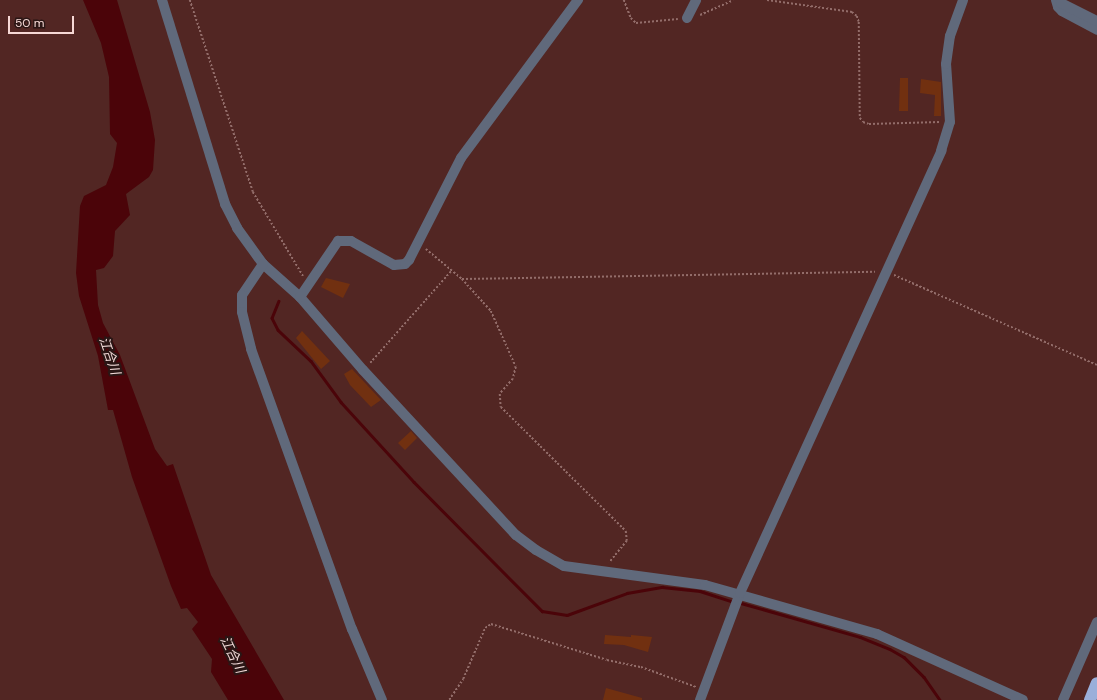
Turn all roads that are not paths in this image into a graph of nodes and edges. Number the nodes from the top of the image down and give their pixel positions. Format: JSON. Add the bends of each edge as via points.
{"nodes":[{"id":1,"x":162,"y":0,"type":"edge"},
{"id":2,"x":578,"y":0,"type":"edge"},
{"id":3,"x":696,"y":0,"type":"edge"},
{"id":4,"x":962,"y":0,"type":"edge"},
{"id":5,"x":1055,"y":0,"type":"edge"},
{"id":6,"x":687,"y":18,"type":"road end"},
{"id":7,"x":1097,"y":20,"type":"edge"},
{"id":8,"x":1097,"y":30,"type":"edge"},
{"id":9,"x":263,"y":264,"type":"junction"},
{"id":10,"x":300,"y":297,"type":"junction"},
{"id":11,"x":740,"y":593,"type":"junction"},
{"id":12,"x":1097,"y":622,"type":"edge"},
{"id":13,"x":1097,"y":683,"type":"edge"},
{"id":14,"x":382,"y":700,"type":"edge"},
{"id":15,"x":700,"y":700,"type":"edge"},
{"id":16,"x":1023,"y":700,"type":"edge"},
{"id":17,"x":1064,"y":700,"type":"edge"},
{"id":18,"x":1090,"y":700,"type":"edge"}],
"edges":[{"from":1,"to":9,"type":"street","via":[[225,204],[237,228]]},
{"from":2,"to":10,"type":"street","via":[[461,158],[410,260],[400,265],[351,241],[338,241]]},
{"from":3,"to":6,"type":"street"},
{"from":4,"to":11,"type":"street","via":[[950,36],[946,64],[950,122],[941,151]]},
{"from":5,"to":7,"type":"street"},
{"from":5,"to":8,"type":"street","via":[[1062,11]]},
{"from":9,"to":10,"type":"street"},
{"from":9,"to":14,"type":"street","via":[[242,295],[242,312],[251,349],[352,629]]},
{"from":10,"to":11,"type":"street","via":[[363,370],[516,535],[536,550],[564,566],[678,580]]},
{"from":11,"to":15,"type":"street"},
{"from":11,"to":16,"type":"street","via":[[877,634]]},
{"from":12,"to":17,"type":"street"},
{"from":13,"to":18,"type":"highway"}]}
